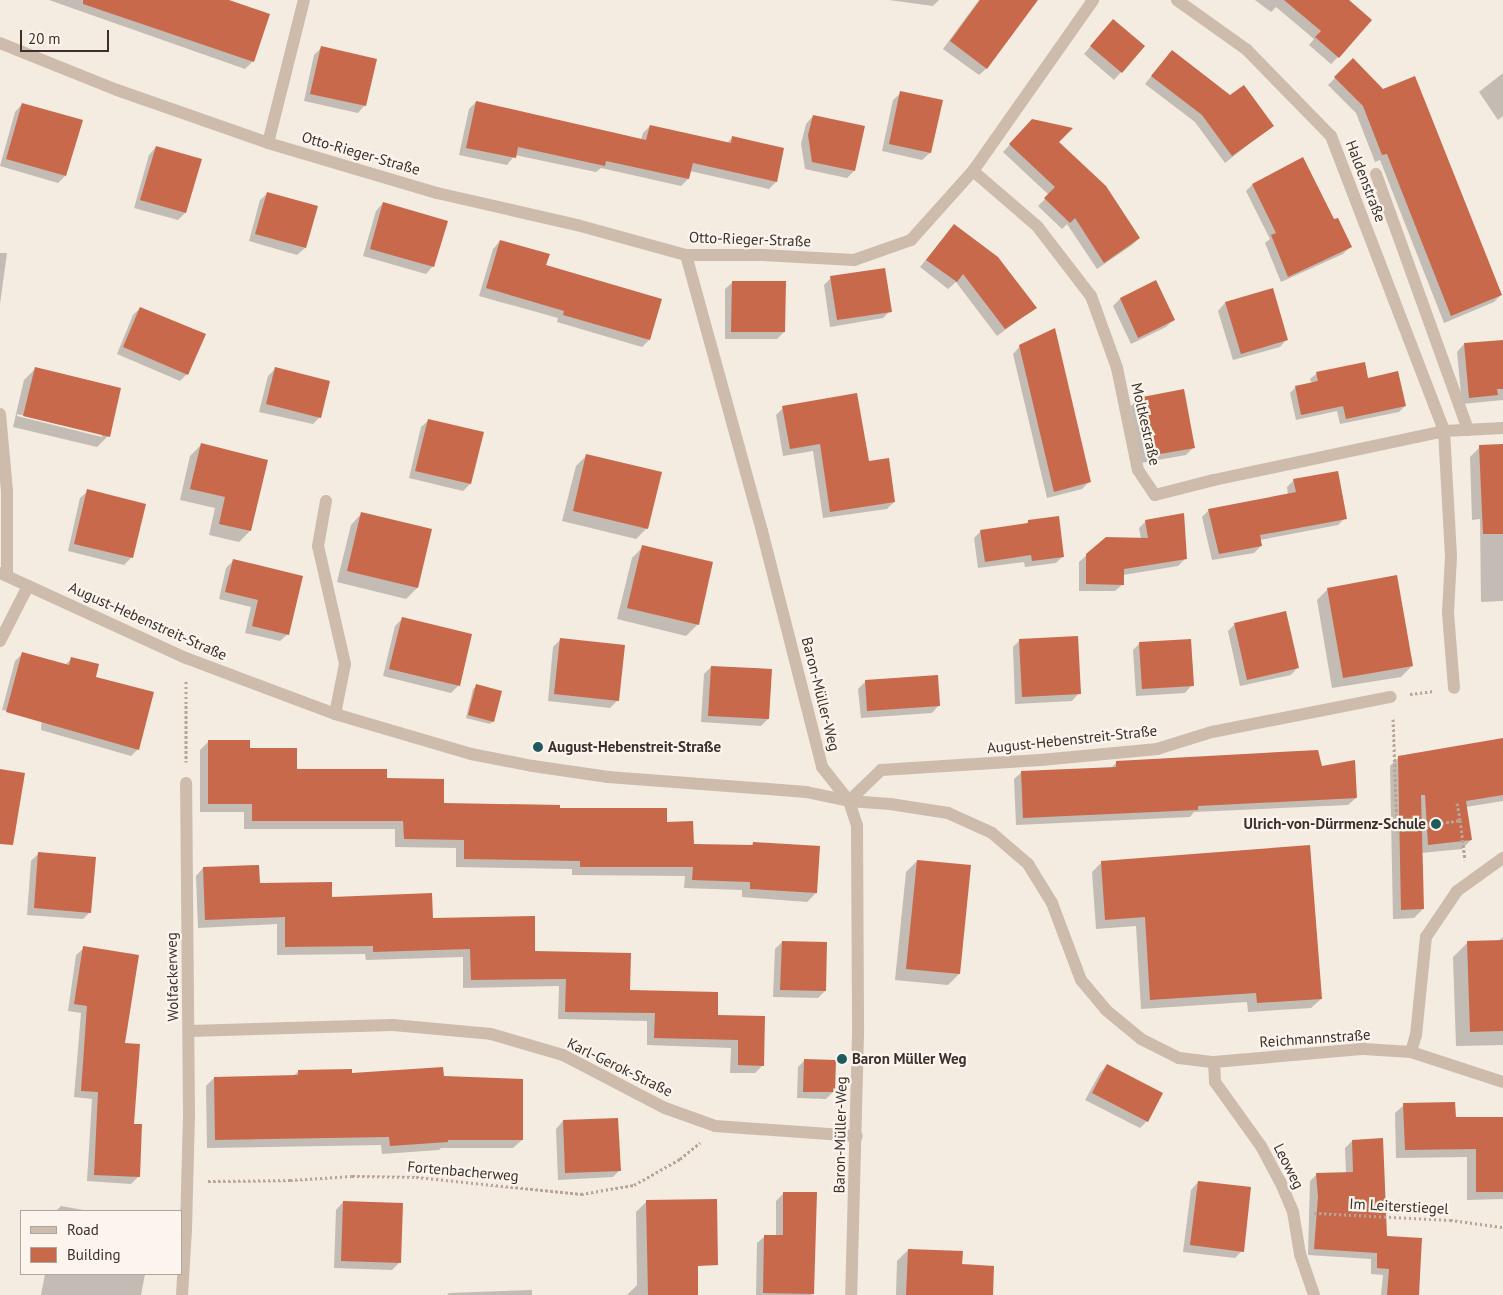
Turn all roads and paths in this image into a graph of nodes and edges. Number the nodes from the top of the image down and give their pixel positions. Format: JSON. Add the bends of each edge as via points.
{"nodes":[{"id":1,"x":304,"y":0,"type":"edge"},
{"id":2,"x":1093,"y":0,"type":"edge"},
{"id":3,"x":1177,"y":0,"type":"edge"},
{"id":4,"x":0,"y":43,"type":"edge"},
{"id":5,"x":268,"y":143,"type":"junction"},
{"id":6,"x":973,"y":171,"type":"junction"},
{"id":7,"x":1376,"y":174,"type":"dead end"},
{"id":8,"x":686,"y":255,"type":"junction"},
{"id":9,"x":0,"y":414,"type":"edge"},
{"id":10,"x":1503,"y":428,"type":"edge"},
{"id":11,"x":1468,"y":430,"type":"junction"},
{"id":12,"x":1444,"y":431,"type":"junction"},
{"id":13,"x":326,"y":501,"type":"dead end"},
{"id":14,"x":3,"y":574,"type":"edge"},
{"id":15,"x":28,"y":586,"type":"junction"},
{"id":16,"x":0,"y":641,"type":"edge"},
{"id":17,"x":186,"y":658,"type":"junction"},
{"id":18,"x":1454,"y":688,"type":"joint"},
{"id":19,"x":1391,"y":697,"type":"junction"},
{"id":20,"x":335,"y":714,"type":"junction"},
{"id":21,"x":186,"y":783,"type":"joint"},
{"id":22,"x":848,"y":801,"type":"junction"},
{"id":23,"x":1457,"y":802,"type":"dead end"},
{"id":24,"x":1460,"y":820,"type":"junction"},
{"id":25,"x":1503,"y":858,"type":"edge"},
{"id":26,"x":1469,"y":883,"type":"junction"},
{"id":27,"x":189,"y":1031,"type":"junction"},
{"id":28,"x":1412,"y":1052,"type":"junction"},
{"id":29,"x":1214,"y":1062,"type":"junction"},
{"id":30,"x":1503,"y":1082,"type":"edge"},
{"id":31,"x":716,"y":1126,"type":"junction"},
{"id":32,"x":857,"y":1136,"type":"junction"},
{"id":33,"x":188,"y":1180,"type":"junction"},
{"id":34,"x":1293,"y":1212,"type":"junction"},
{"id":35,"x":1503,"y":1227,"type":"edge"},
{"id":36,"x":182,"y":1295,"type":"edge"},
{"id":37,"x":852,"y":1295,"type":"edge"},
{"id":38,"x":1314,"y":1295,"type":"edge"}],
"edges":[{"from":1,"to":5,"type":"street"},
{"from":2,"to":6,"type":"street","name":"Otto-Rieger-Straße"},
{"from":3,"to":12,"type":"street","name":"Haldenstraße","via":[[1248,50],[1331,136]]},
{"from":4,"to":5,"type":"street","name":"Otto-Rieger-Straße","via":[[117,90]]},
{"from":5,"to":8,"type":"street","name":"Otto-Rieger-Straße","via":[[437,192]]},
{"from":6,"to":8,"type":"street","name":"Otto-Rieger-Straße","via":[[911,240],[854,260]]},
{"from":6,"to":12,"type":"street","name":"Moltkestraße","via":[[1037,226],[1091,296],[1117,368],[1138,470],[1155,495]]},
{"from":7,"to":11,"type":"street","name":"Haldenstraße"},
{"from":8,"to":22,"type":"street","name":"Baron-Müller-Weg","via":[[762,531],[822,767]]},
{"from":9,"to":14,"type":"street","name":"August-Hebenstreit-Straße","via":[[7,491]]},
{"from":10,"to":11,"type":"street","name":"Moltkestraße"},
{"from":11,"to":12,"type":"street","name":"Moltkestraße"},
{"from":12,"to":18,"type":"street","via":[[1451,557],[1448,613]]},
{"from":13,"to":20,"type":"street","via":[[318,546],[345,664]]},
{"from":14,"to":15,"type":"street","name":"August-Hebenstreit-Straße"},
{"from":15,"to":16,"type":"street"},
{"from":15,"to":17,"type":"street","name":"August-Hebenstreit-Straße"},
{"from":17,"to":20,"type":"street","name":"August-Hebenstreit-Straße"},
{"from":17,"to":21,"type":"path"},
{"from":18,"to":19,"type":"path"},
{"from":19,"to":22,"type":"street","name":"August-Hebenstreit-Straße","via":[[1212,732],[1157,749],[881,770]]},
{"from":19,"to":24,"type":"path","via":[[1397,831]]},
{"from":20,"to":22,"type":"street","name":"August-Hebenstreit-Straße","via":[[471,754],[533,766],[608,777],[806,792]]},
{"from":21,"to":27,"type":"street","name":"Wolfackerweg"},
{"from":22,"to":29,"type":"street","name":"August-Hebenstreit-Straße","via":[[948,813],[992,833],[1028,864],[1052,903],[1081,980],[1106,1010],[1141,1039],[1179,1058]]},
{"from":22,"to":32,"type":"street","name":"Baron-Müller-Weg","via":[[857,825]]},
{"from":23,"to":24,"type":"path"},
{"from":24,"to":26,"type":"path"},
{"from":25,"to":26,"type":"street"},
{"from":26,"to":28,"type":"street","via":[[1457,892],[1426,937]]},
{"from":27,"to":31,"type":"street","name":"Karl-Gerok-Straße","via":[[393,1025],[491,1034],[563,1055],[665,1108]]},
{"from":27,"to":33,"type":"street","name":"Wolfackerweg"},
{"from":28,"to":29,"type":"street","name":"Reichmannstraße","via":[[1364,1048]]},
{"from":28,"to":30,"type":"street","name":"Reichmannstraße"},
{"from":29,"to":34,"type":"street","name":"Leoweg","via":[[1215,1082],[1261,1146]]},
{"from":31,"to":32,"type":"street","name":"Karl-Gerok-Straße"},
{"from":31,"to":33,"type":"path","name":"Fortenbacherweg","via":[[680,1159],[634,1185],[581,1194],[416,1177]]},
{"from":32,"to":37,"type":"street","name":"Baron-Müller-Weg"},
{"from":33,"to":36,"type":"street","name":"Wolfackerweg"},
{"from":34,"to":35,"type":"path","name":"Im Leiterstiegel","via":[[1450,1220]]},
{"from":34,"to":38,"type":"street","name":"Leoweg","via":[[1300,1254]]}]}
